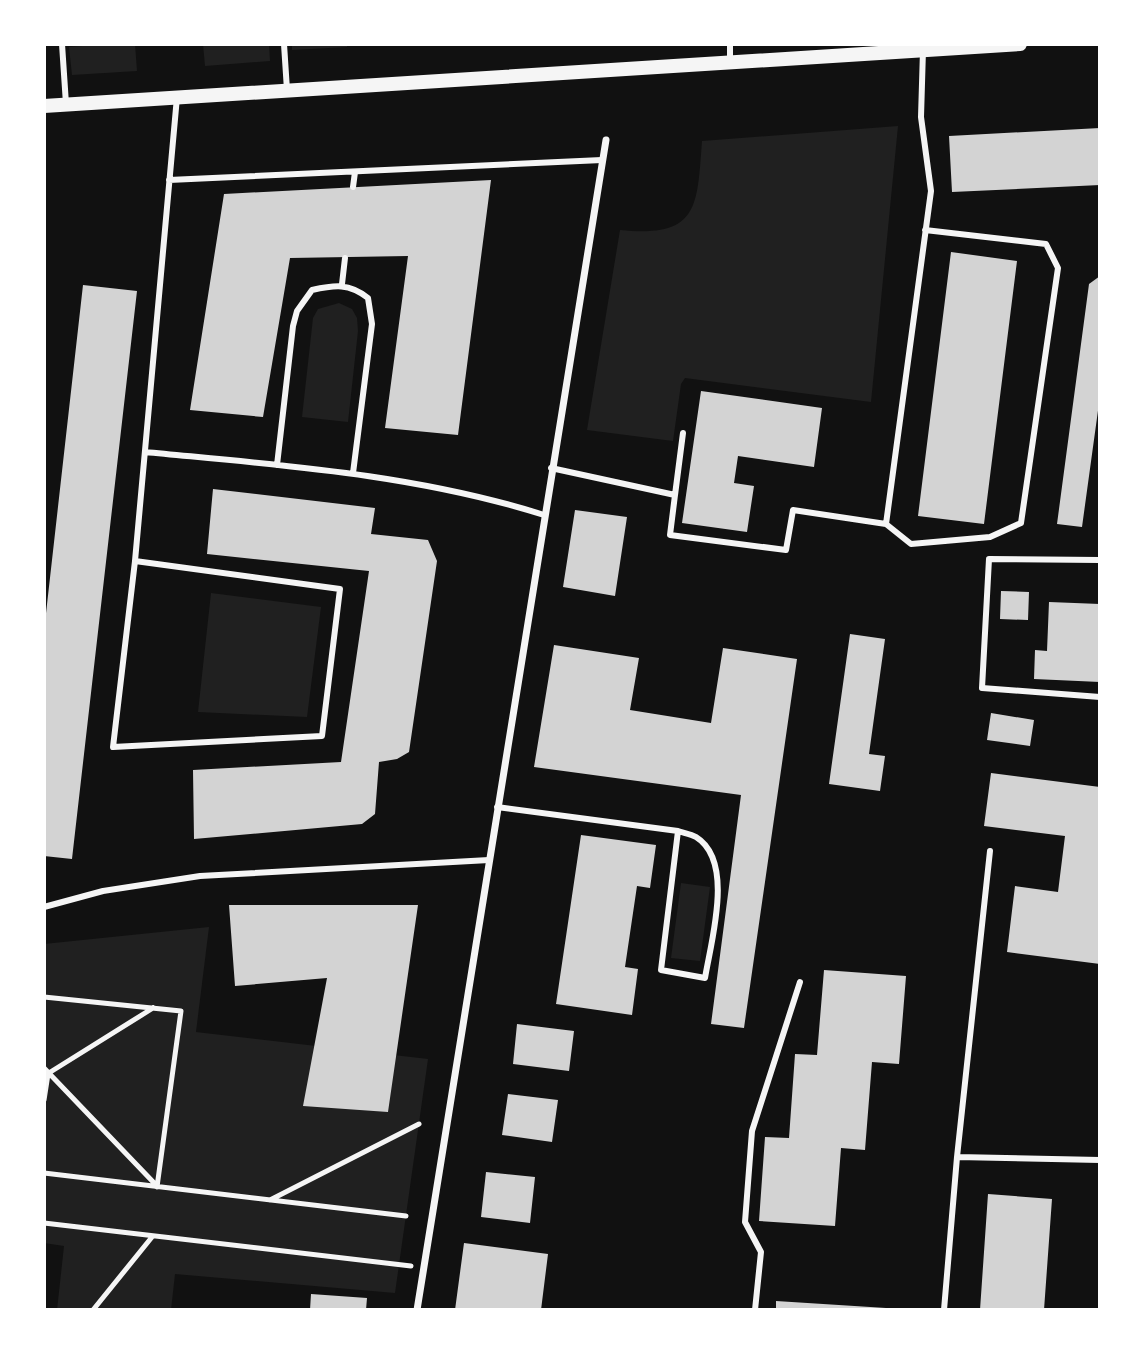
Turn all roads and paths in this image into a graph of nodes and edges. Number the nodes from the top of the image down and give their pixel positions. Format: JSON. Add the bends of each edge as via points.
{"nodes":[{"id":1,"x":62,"y":44,"type":"edge"},
{"id":2,"x":284,"y":44,"type":"edge"},
{"id":3,"x":730,"y":44,"type":"edge"},
{"id":4,"x":1020,"y":44,"type":"edge"},
{"id":5,"x":923,"y":50,"type":"junction"},
{"id":6,"x":730,"y":63,"type":"junction"},
{"id":7,"x":287,"y":90,"type":"junction"},
{"id":8,"x":177,"y":97,"type":"junction"},
{"id":9,"x":66,"y":104,"type":"junction"},
{"id":10,"x":44,"y":106,"type":"edge"},
{"id":11,"x":606,"y":140,"type":"dead end"},
{"id":12,"x":602,"y":160,"type":"junction"},
{"id":13,"x":355,"y":172,"type":"junction"},
{"id":14,"x":169,"y":180,"type":"junction"},
{"id":15,"x":353,"y":187,"type":"dead end"},
{"id":16,"x":925,"y":230,"type":"junction"},
{"id":17,"x":345,"y":258,"type":"dead end"},
{"id":18,"x":342,"y":284,"type":"junction"},
{"id":19,"x":683,"y":433,"type":"dead end"},
{"id":20,"x":145,"y":452,"type":"junction"},
{"id":21,"x":277,"y":465,"type":"junction"},
{"id":22,"x":551,"y":468,"type":"junction"},
{"id":23,"x":353,"y":473,"type":"junction"},
{"id":24,"x":675,"y":495,"type":"junction"},
{"id":25,"x":544,"y":515,"type":"junction"},
{"id":26,"x":886,"y":524,"type":"junction"},
{"id":27,"x":1100,"y":560,"type":"edge"},
{"id":28,"x":135,"y":561,"type":"junction"},
{"id":29,"x":1100,"y":697,"type":"edge"},
{"id":30,"x":497,"y":807,"type":"junction"},
{"id":31,"x":678,"y":831,"type":"junction"},
{"id":32,"x":990,"y":851,"type":"dead end"},
{"id":33,"x":489,"y":860,"type":"junction"},
{"id":34,"x":44,"y":907,"type":"edge"},
{"id":35,"x":800,"y":982,"type":"dead end"},
{"id":36,"x":44,"y":997,"type":"edge"},
{"id":37,"x":154,"y":1007,"type":"junction"},
{"id":38,"x":45,"y":1072,"type":"edge"},
{"id":39,"x":44,"y":1100,"type":"edge"},
{"id":40,"x":419,"y":1124,"type":"dead end"},
{"id":41,"x":957,"y":1157,"type":"junction"},
{"id":42,"x":1100,"y":1160,"type":"edge"},
{"id":43,"x":44,"y":1173,"type":"edge"},
{"id":44,"x":157,"y":1187,"type":"junction"},
{"id":45,"x":270,"y":1200,"type":"junction"},
{"id":46,"x":406,"y":1216,"type":"dead end"},
{"id":47,"x":44,"y":1223,"type":"edge"},
{"id":48,"x":153,"y":1236,"type":"junction"},
{"id":49,"x":424,"y":1267,"type":"junction"},
{"id":50,"x":93,"y":1310,"type":"edge"},
{"id":51,"x":417,"y":1310,"type":"edge"},
{"id":52,"x":755,"y":1310,"type":"edge"},
{"id":53,"x":944,"y":1310,"type":"edge"}],
"edges":[{"from":1,"to":9,"type":"lane"},
{"from":2,"to":7,"type":"lane"},
{"from":3,"to":6,"type":"lane"},
{"from":4,"to":5,"type":"street"},
{"from":5,"to":6,"type":"street"},
{"from":5,"to":16,"type":"lane","via":[[921,117],[931,191]]},
{"from":6,"to":7,"type":"street"},
{"from":7,"to":8,"type":"street"},
{"from":8,"to":9,"type":"street"},
{"from":8,"to":14,"type":"lane"},
{"from":9,"to":10,"type":"street"},
{"from":11,"to":12,"type":"street"},
{"from":12,"to":13,"type":"lane"},
{"from":12,"to":22,"type":"street"},
{"from":13,"to":14,"type":"lane"},
{"from":13,"to":15,"type":"lane"},
{"from":14,"to":20,"type":"lane"},
{"from":16,"to":26,"type":"lane"},
{"from":16,"to":26,"type":"lane","via":[[1046,244],[1058,268],[1021,523],[990,537],[911,544]]},
{"from":17,"to":18,"type":"lane"},
{"from":18,"to":21,"type":"lane","via":[[312,290],[297,311]]},
{"from":18,"to":23,"type":"lane","via":[[368,298],[372,324]]},
{"from":19,"to":24,"type":"lane"},
{"from":20,"to":21,"type":"lane"},
{"from":20,"to":28,"type":"lane"},
{"from":21,"to":23,"type":"lane"},
{"from":22,"to":24,"type":"lane"},
{"from":22,"to":25,"type":"street"},
{"from":23,"to":25,"type":"lane","via":[[494,499]]},
{"from":24,"to":26,"type":"lane","via":[[670,535],[786,550],[793,510]]},
{"from":25,"to":30,"type":"street"},
{"from":27,"to":29,"type":"lane","via":[[989,559],[982,688]]},
{"from":28,"to":28,"type":"lane","via":[[113,747],[322,736],[340,589]]},
{"from":30,"to":31,"type":"lane"},
{"from":30,"to":33,"type":"street"},
{"from":31,"to":31,"type":"lane","via":[[661,970],[705,978],[719,886],[715,861],[698,838]]},
{"from":32,"to":41,"type":"lane"},
{"from":33,"to":34,"type":"lane","via":[[200,876],[103,891]]},
{"from":33,"to":49,"type":"street"},
{"from":35,"to":52,"type":"lane","via":[[752,1131],[745,1222],[761,1252]]},
{"from":36,"to":37,"type":"path"},
{"from":37,"to":38,"type":"path"},
{"from":37,"to":44,"type":"path","via":[[181,1011]]},
{"from":38,"to":39,"type":"path"},
{"from":38,"to":44,"type":"path"},
{"from":40,"to":45,"type":"path"},
{"from":41,"to":42,"type":"lane"},
{"from":41,"to":53,"type":"lane"},
{"from":43,"to":44,"type":"path"},
{"from":44,"to":45,"type":"path"},
{"from":45,"to":46,"type":"path"},
{"from":47,"to":48,"type":"path"},
{"from":48,"to":49,"type":"path"},
{"from":48,"to":50,"type":"path"},
{"from":49,"to":51,"type":"street"}]}
